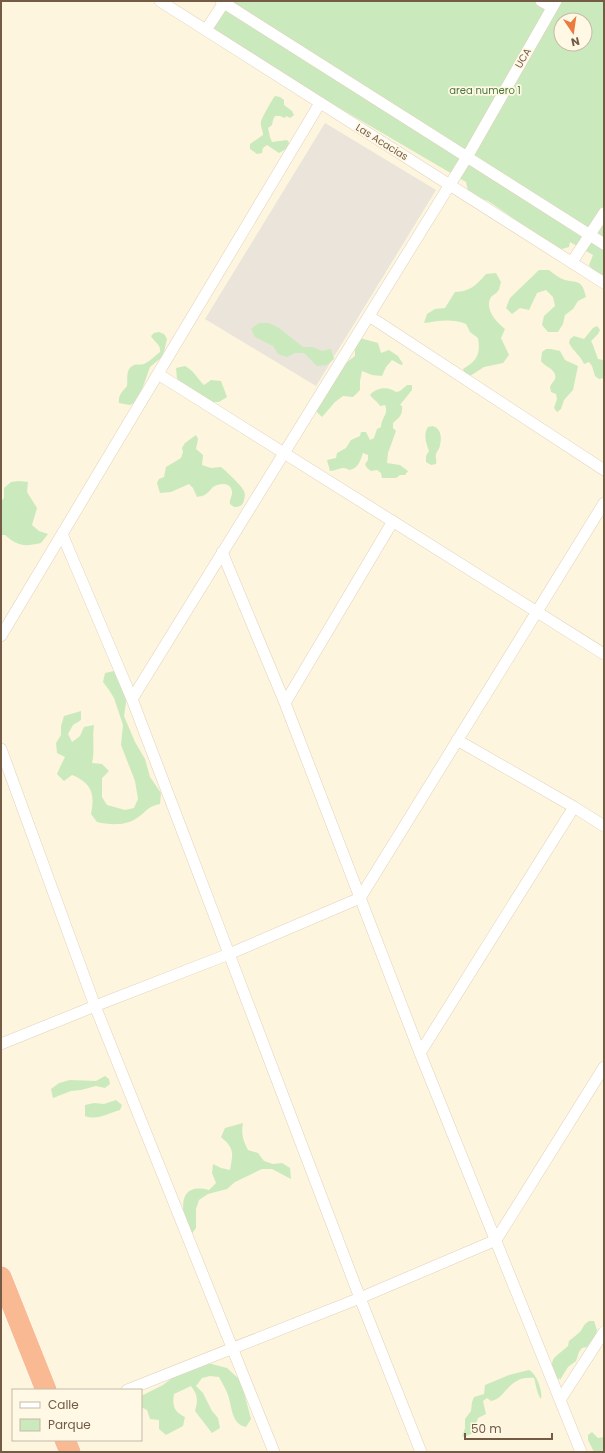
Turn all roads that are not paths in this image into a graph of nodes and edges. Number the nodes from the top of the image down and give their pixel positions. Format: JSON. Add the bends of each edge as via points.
{"nodes":[{"id":1,"x":160,"y":1,"type":"edge"},
{"id":2,"x":541,"y":1,"type":"edge"},
{"id":3,"x":223,"y":2,"type":"edge"},
{"id":4,"x":554,"y":4,"type":"edge"},
{"id":5,"x":206,"y":30,"type":"junction"},
{"id":6,"x":320,"y":103,"type":"junction"},
{"id":7,"x":467,"y":158,"type":"junction"},
{"id":8,"x":450,"y":185,"type":"junction"},
{"id":9,"x":604,"y":213,"type":"edge"},
{"id":10,"x":590,"y":235,"type":"junction"},
{"id":11,"x":604,"y":244,"type":"edge"},
{"id":12,"x":572,"y":262,"type":"junction"},
{"id":13,"x":604,"y":283,"type":"edge"},
{"id":14,"x":369,"y":316,"type":"junction"},
{"id":15,"x":158,"y":374,"type":"junction"},
{"id":16,"x":284,"y":453,"type":"junction"},
{"id":17,"x":604,"y":470,"type":"edge"},
{"id":18,"x":604,"y":503,"type":"edge"},
{"id":19,"x":393,"y":521,"type":"junction"},
{"id":20,"x":62,"y":534,"type":"junction"},
{"id":21,"x":222,"y":552,"type":"junction"},
{"id":22,"x":537,"y":612,"type":"junction"},
{"id":23,"x":1,"y":636,"type":"edge"},
{"id":24,"x":604,"y":654,"type":"edge"},
{"id":25,"x":132,"y":700,"type":"junction"},
{"id":26,"x":285,"y":703,"type":"junction"},
{"id":27,"x":457,"y":740,"type":"junction"},
{"id":28,"x":1,"y":750,"type":"edge"},
{"id":29,"x":574,"y":807,"type":"junction"},
{"id":30,"x":604,"y":826,"type":"edge"},
{"id":31,"x":360,"y":898,"type":"junction"},
{"id":32,"x":229,"y":954,"type":"junction"},
{"id":33,"x":95,"y":1006,"type":"junction"},
{"id":34,"x":1,"y":1044,"type":"edge"},
{"id":35,"x":420,"y":1053,"type":"junction"},
{"id":36,"x":604,"y":1067,"type":"edge"},
{"id":37,"x":496,"y":1240,"type":"junction"},
{"id":38,"x":1,"y":1277,"type":"edge"},
{"id":39,"x":360,"y":1298,"type":"junction"},
{"id":40,"x":604,"y":1332,"type":"edge"},
{"id":41,"x":233,"y":1348,"type":"junction"},
{"id":42,"x":46,"y":1389,"type":"edge"},
{"id":43,"x":130,"y":1389,"type":"edge"},
{"id":44,"x":560,"y":1400,"type":"junction"},
{"id":45,"x":65,"y":1441,"type":"edge"},
{"id":46,"x":70,"y":1452,"type":"edge"},
{"id":47,"x":274,"y":1452,"type":"edge"},
{"id":48,"x":421,"y":1452,"type":"edge"},
{"id":49,"x":581,"y":1452,"type":"edge"}],
"edges":[{"from":1,"to":5,"type":"street","name":"Las Acacias"},
{"from":2,"to":4,"type":"street"},
{"from":3,"to":5,"type":"street"},
{"from":3,"to":7,"type":"street"},
{"from":4,"to":7,"type":"street","name":"UCA"},
{"from":5,"to":6,"type":"street","name":"Las Acacias"},
{"from":6,"to":8,"type":"street","name":"Las Acacias"},
{"from":6,"to":15,"type":"street"},
{"from":7,"to":8,"type":"street","name":"UCA"},
{"from":7,"to":10,"type":"street"},
{"from":8,"to":12,"type":"street","name":"Las Acacias"},
{"from":8,"to":14,"type":"street","name":"UCA"},
{"from":9,"to":10,"type":"street"},
{"from":10,"to":11,"type":"street"},
{"from":10,"to":12,"type":"street"},
{"from":12,"to":13,"type":"street","name":"Las Acacias"},
{"from":14,"to":16,"type":"street","name":"UCA"},
{"from":14,"to":17,"type":"street"},
{"from":15,"to":16,"type":"street"},
{"from":15,"to":20,"type":"street"},
{"from":16,"to":19,"type":"street"},
{"from":16,"to":21,"type":"street","name":"UCA"},
{"from":18,"to":22,"type":"street"},
{"from":19,"to":22,"type":"street"},
{"from":19,"to":26,"type":"street"},
{"from":20,"to":23,"type":"street"},
{"from":20,"to":25,"type":"street"},
{"from":21,"to":25,"type":"street","name":"UCA"},
{"from":21,"to":26,"type":"street"},
{"from":22,"to":24,"type":"street"},
{"from":22,"to":27,"type":"street"},
{"from":25,"to":32,"type":"street"},
{"from":26,"to":31,"type":"street"},
{"from":27,"to":29,"type":"street"},
{"from":27,"to":31,"type":"street"},
{"from":28,"to":33,"type":"street"},
{"from":29,"to":30,"type":"street"},
{"from":29,"to":35,"type":"street"},
{"from":31,"to":32,"type":"street"},
{"from":31,"to":35,"type":"street"},
{"from":32,"to":33,"type":"street"},
{"from":32,"to":39,"type":"street"},
{"from":33,"to":34,"type":"street"},
{"from":33,"to":41,"type":"street"},
{"from":35,"to":37,"type":"street"},
{"from":36,"to":37,"type":"street"},
{"from":37,"to":39,"type":"street"},
{"from":37,"to":44,"type":"street"},
{"from":38,"to":42,"type":"highway"},
{"from":39,"to":41,"type":"street"},
{"from":39,"to":48,"type":"street"},
{"from":40,"to":44,"type":"street"},
{"from":41,"to":43,"type":"street"},
{"from":41,"to":47,"type":"street"},
{"from":44,"to":49,"type":"street"},
{"from":45,"to":46,"type":"highway"}]}
